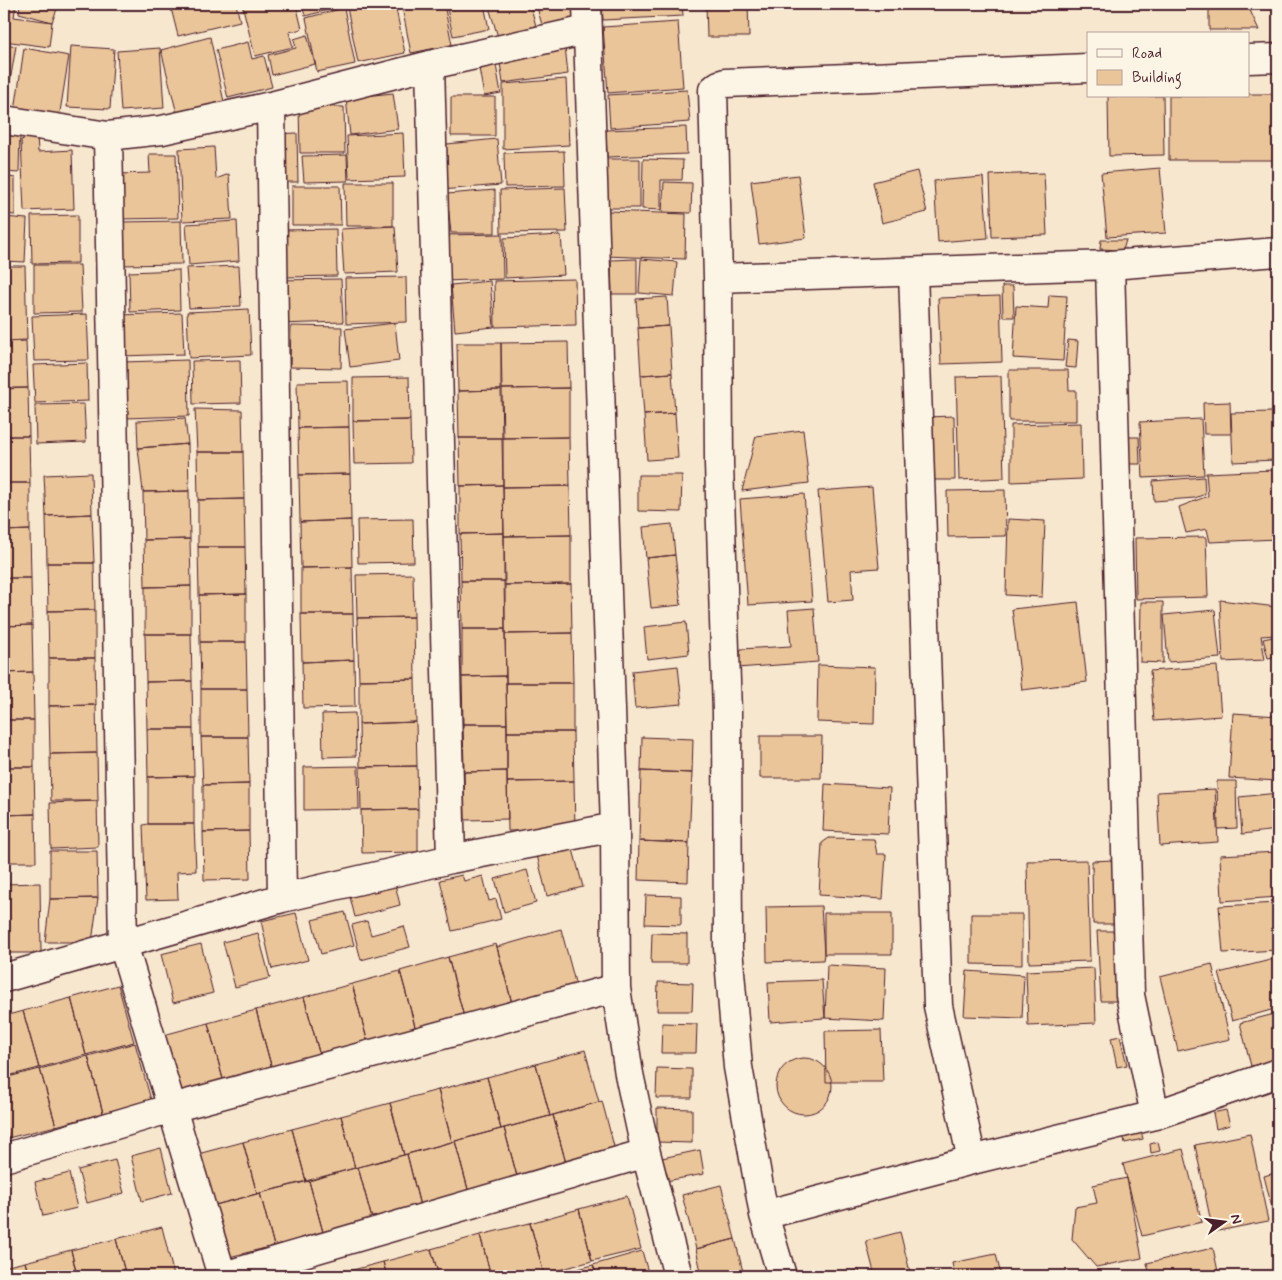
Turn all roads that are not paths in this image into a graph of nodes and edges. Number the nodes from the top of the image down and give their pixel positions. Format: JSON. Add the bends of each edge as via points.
{"nodes":[{"id":1,"x":587,"y":17,"type":"edge"},
{"id":2,"x":1278,"y":58,"type":"edge"},
{"id":3,"x":1250,"y":59,"type":"edge"},
{"id":4,"x":430,"y":66,"type":"junction"},
{"id":5,"x":1087,"y":68,"type":"edge"},
{"id":6,"x":271,"y":106,"type":"junction"},
{"id":7,"x":4,"y":120,"type":"edge"},
{"id":8,"x":108,"y":136,"type":"junction"},
{"id":9,"x":1278,"y":252,"type":"edge"},
{"id":10,"x":1110,"y":265,"type":"junction"},
{"id":11,"x":913,"y":272,"type":"junction"},
{"id":12,"x":718,"y":278,"type":"junction"},
{"id":13,"x":615,"y":827,"type":"junction"},
{"id":14,"x":451,"y":858,"type":"junction"},
{"id":15,"x":282,"y":898,"type":"junction"},
{"id":16,"x":123,"y":944,"type":"junction"},
{"id":17,"x":4,"y":978,"type":"edge"},
{"id":18,"x":616,"y":988,"type":"junction"},
{"id":19,"x":1278,"y":1074,"type":"edge"},
{"id":20,"x":172,"y":1108,"type":"junction"},
{"id":21,"x":1154,"y":1115,"type":"junction"},
{"id":22,"x":646,"y":1153,"type":"junction"},
{"id":23,"x":4,"y":1158,"type":"edge"},
{"id":24,"x":972,"y":1160,"type":"junction"},
{"id":25,"x":764,"y":1215,"type":"junction"},
{"id":26,"x":223,"y":1276,"type":"edge"},
{"id":27,"x":678,"y":1276,"type":"edge"},
{"id":28,"x":782,"y":1276,"type":"edge"}],
"edges":[{"from":1,"to":4,"type":"street"},
{"from":1,"to":13,"type":"street"},
{"from":2,"to":3,"type":"street"},
{"from":4,"to":6,"type":"street"},
{"from":4,"to":14,"type":"street"},
{"from":5,"to":12,"type":"street","via":[[719,85],[713,90]]},
{"from":6,"to":8,"type":"street","via":[[162,130]]},
{"from":6,"to":15,"type":"street"},
{"from":7,"to":8,"type":"street"},
{"from":8,"to":16,"type":"street"},
{"from":9,"to":10,"type":"street"},
{"from":10,"to":11,"type":"street"},
{"from":10,"to":21,"type":"street","via":[[1130,995]]},
{"from":11,"to":12,"type":"street"},
{"from":11,"to":24,"type":"street","via":[[938,1006]]},
{"from":12,"to":25,"type":"street","via":[[719,464],[727,713],[728,948],[738,1067]]},
{"from":13,"to":14,"type":"street"},
{"from":13,"to":18,"type":"street"},
{"from":14,"to":15,"type":"street"},
{"from":15,"to":16,"type":"street"},
{"from":16,"to":17,"type":"street"},
{"from":16,"to":20,"type":"street"},
{"from":18,"to":20,"type":"street"},
{"from":18,"to":22,"type":"street"},
{"from":19,"to":21,"type":"street"},
{"from":20,"to":23,"type":"street"},
{"from":20,"to":26,"type":"street"},
{"from":21,"to":24,"type":"street"},
{"from":22,"to":26,"type":"street"},
{"from":22,"to":27,"type":"street"},
{"from":24,"to":25,"type":"street"},
{"from":25,"to":28,"type":"street"}]}
